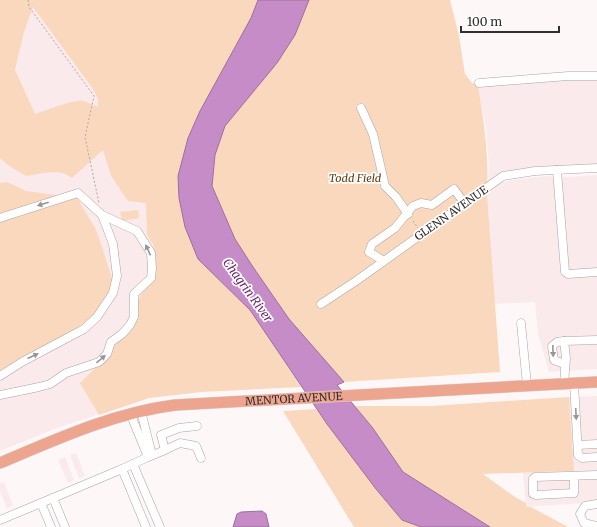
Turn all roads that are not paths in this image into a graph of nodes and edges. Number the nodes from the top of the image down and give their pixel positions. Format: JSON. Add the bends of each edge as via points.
{"nodes":[{"id":1,"x":597,"y":76,"type":"edge"},
{"id":2,"x":479,"y":83,"type":"dead end"},
{"id":3,"x":361,"y":108,"type":"dead end"},
{"id":4,"x":597,"y":168,"type":"edge"},
{"id":5,"x":557,"y":170,"type":"junction"},
{"id":6,"x":462,"y":200,"type":"dead end"},
{"id":7,"x":408,"y":214,"type":"junction"},
{"id":8,"x":102,"y":215,"type":"junction"},
{"id":9,"x":0,"y":218,"type":"edge"},
{"id":10,"x":384,"y":261,"type":"junction"},
{"id":11,"x":597,"y":272,"type":"edge"},
{"id":12,"x":321,"y":304,"type":"dead end"},
{"id":13,"x":521,"y":323,"type":"dead end"},
{"id":14,"x":597,"y":340,"type":"edge"},
{"id":15,"x":564,"y":341,"type":"junction"},
{"id":16,"x":564,"y":364,"type":"junction"},
{"id":17,"x":0,"y":376,"type":"edge"},
{"id":18,"x":597,"y":382,"type":"edge"},
{"id":19,"x":569,"y":384,"type":"junction"},
{"id":20,"x":527,"y":385,"type":"junction"},
{"id":21,"x":0,"y":395,"type":"edge"},
{"id":22,"x":135,"y":412,"type":"junction"},
{"id":23,"x":197,"y":426,"type":"dead end"},
{"id":24,"x":597,"y":444,"type":"edge"},
{"id":25,"x":578,"y":445,"type":"junction"},
{"id":26,"x":164,"y":450,"type":"junction"},
{"id":27,"x":150,"y":456,"type":"junction"},
{"id":28,"x":597,"y":457,"type":"edge"},
{"id":29,"x":201,"y":458,"type":"dead end"},
{"id":30,"x":0,"y":463,"type":"edge"},
{"id":31,"x":133,"y":464,"type":"junction"},
{"id":32,"x":122,"y":469,"type":"junction"},
{"id":33,"x":597,"y":475,"type":"edge"},
{"id":34,"x":574,"y":476,"type":"junction"},
{"id":35,"x":53,"y":498,"type":"junction"},
{"id":36,"x":41,"y":503,"type":"junction"},
{"id":37,"x":597,"y":504,"type":"edge"},
{"id":38,"x":0,"y":520,"type":"edge"},
{"id":39,"x":597,"y":526,"type":"edge"},
{"id":40,"x":51,"y":527,"type":"edge"},
{"id":41,"x":66,"y":527,"type":"edge"},
{"id":42,"x":146,"y":527,"type":"edge"},
{"id":43,"x":160,"y":527,"type":"edge"}],
"edges":[{"from":1,"to":2,"type":"street"},
{"from":3,"to":7,"type":"street","via":[[373,134],[385,186]]},
{"from":4,"to":5,"type":"street","name":"GLENN AVENUE"},
{"from":5,"to":10,"type":"street","name":"GLENN AVENUE","via":[[503,176]]},
{"from":5,"to":11,"type":"street","via":[[565,272]]},
{"from":6,"to":7,"type":"street","via":[[454,189],[432,205],[417,204]]},
{"from":7,"to":10,"type":"street","via":[[395,228],[372,244],[370,252]]},
{"from":8,"to":9,"type":"street","one_way":true,"via":[[78,193]]},
{"from":17,"to":8,"type":"street","one_way":true,"via":[[84,329],[97,317],[113,292],[117,276],[114,250]]},
{"from":21,"to":8,"type":"street","one_way":true,"via":[[50,384],[66,373],[99,362],[107,354],[111,342],[130,325],[134,317],[134,294],[151,278],[151,253],[137,231]]},
{"from":10,"to":12,"type":"street","name":"GLENN AVENUE"},
{"from":13,"to":20,"type":"street"},
{"from":14,"to":15,"type":"street"},
{"from":15,"to":16,"type":"street"},
{"from":15,"to":16,"type":"street","one_way":true,"via":[[556,342],[552,346],[554,360]]},
{"from":16,"to":19,"type":"street"},
{"from":18,"to":19,"type":"main road","name":"MENTOR AVENUE"},
{"from":19,"to":20,"type":"main road","name":"MENTOR AVENUE"},
{"from":19,"to":25,"type":"street","one_way":true},
{"from":20,"to":22,"type":"main road","name":"MENTOR AVENUE","via":[[192,403]]},
{"from":22,"to":27,"type":"street"},
{"from":22,"to":30,"type":"main road","name":"MENTOR AVENUE","via":[[89,426]]},
{"from":23,"to":26,"type":"street","via":[[179,428],[161,436]]},
{"from":24,"to":25,"type":"street"},
{"from":25,"to":28,"type":"street","via":[[578,455],[582,458]]},
{"from":26,"to":27,"type":"street"},
{"from":26,"to":29,"type":"street","via":[[180,443],[196,446]]},
{"from":27,"to":31,"type":"street"},
{"from":31,"to":32,"type":"street"},
{"from":31,"to":43,"type":"street"},
{"from":32,"to":35,"type":"street"},
{"from":32,"to":42,"type":"street"},
{"from":33,"to":34,"type":"street"},
{"from":34,"to":34,"type":"street","via":[[535,477],[534,494],[574,494]]},
{"from":35,"to":36,"type":"street"},
{"from":35,"to":41,"type":"street"},
{"from":36,"to":38,"type":"street"},
{"from":36,"to":40,"type":"street"},
{"from":37,"to":39,"type":"street","via":[[584,506],[580,514],[584,523]]}]}
